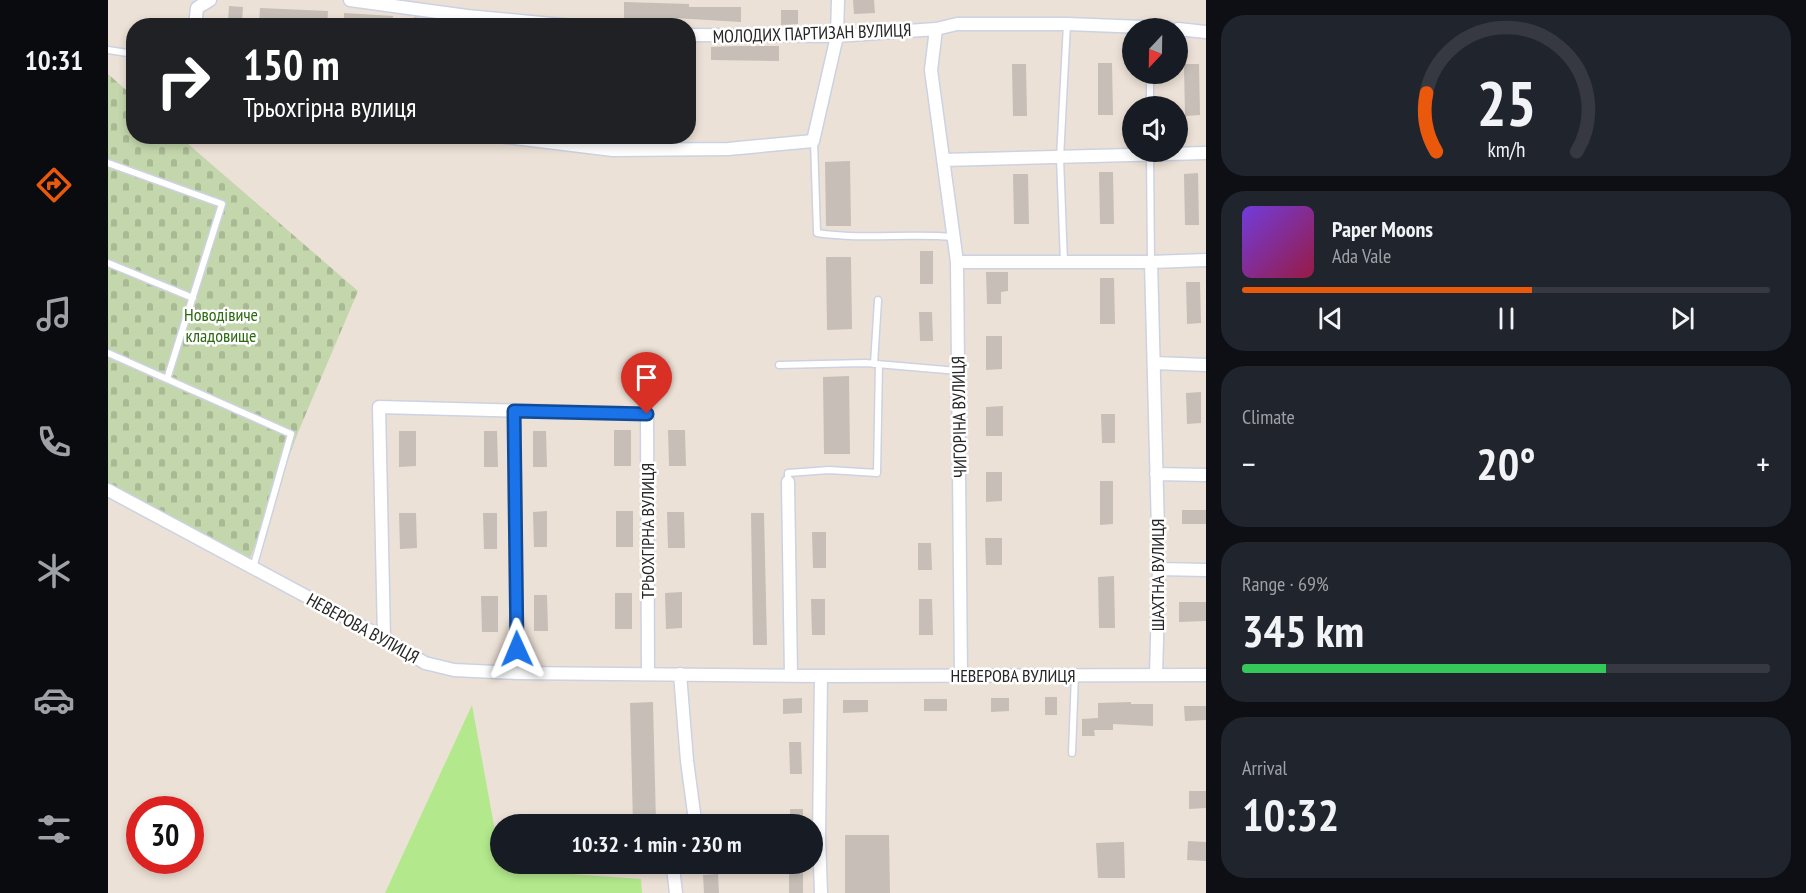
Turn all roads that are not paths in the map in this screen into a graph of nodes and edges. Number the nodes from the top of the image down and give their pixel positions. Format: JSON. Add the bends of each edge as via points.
{"nodes":[{"id":1,"x":210,"y":0,"type":"edge"},
{"id":2,"x":350,"y":0,"type":"edge"},
{"id":3,"x":838,"y":0,"type":"edge"},
{"id":4,"x":196,"y":18,"type":"edge"},
{"id":5,"x":488,"y":18,"type":"edge"},
{"id":6,"x":1067,"y":24,"type":"junction"},
{"id":7,"x":1122,"y":27,"type":"edge"},
{"id":8,"x":936,"y":29,"type":"junction"},
{"id":9,"x":1188,"y":30,"type":"edge"},
{"id":10,"x":1206,"y":32,"type":"edge"},
{"id":11,"x":696,"y":35,"type":"edge"},
{"id":12,"x":837,"y":36,"type":"junction"},
{"id":13,"x":108,"y":50,"type":"edge"},
{"id":14,"x":126,"y":53,"type":"edge"},
{"id":15,"x":813,"y":141,"type":"junction"},
{"id":16,"x":564,"y":144,"type":"edge"},
{"id":17,"x":1188,"y":153,"type":"edge"},
{"id":18,"x":1206,"y":153,"type":"edge"},
{"id":19,"x":1122,"y":155,"type":"edge"},
{"id":20,"x":1060,"y":158,"type":"junction"},
{"id":21,"x":943,"y":160,"type":"junction"},
{"id":22,"x":1150,"y":162,"type":"edge"},
{"id":23,"x":108,"y":163,"type":"edge"},
{"id":24,"x":954,"y":237,"type":"junction"},
{"id":25,"x":1206,"y":260,"type":"edge"},
{"id":26,"x":957,"y":262,"type":"junction"},
{"id":27,"x":1064,"y":262,"type":"junction"},
{"id":28,"x":1151,"y":262,"type":"junction"},
{"id":29,"x":108,"y":263,"type":"edge"},
{"id":30,"x":193,"y":298,"type":"junction"},
{"id":31,"x":879,"y":300,"type":"dead end"},
{"id":32,"x":108,"y":353,"type":"edge"},
{"id":33,"x":1154,"y":363,"type":"junction"},
{"id":34,"x":876,"y":364,"type":"junction"},
{"id":35,"x":779,"y":365,"type":"dead end"},
{"id":36,"x":1206,"y":365,"type":"edge"},
{"id":37,"x":958,"y":371,"type":"junction"},
{"id":38,"x":167,"y":379,"type":"junction"},
{"id":39,"x":514,"y":411,"type":"junction"},
{"id":40,"x":1156,"y":474,"type":"junction"},
{"id":41,"x":1206,"y":475,"type":"edge"},
{"id":42,"x":788,"y":482,"type":"joint"},
{"id":43,"x":108,"y":490,"type":"edge"},
{"id":44,"x":253,"y":569,"type":"junction"},
{"id":45,"x":1159,"y":569,"type":"junction"},
{"id":46,"x":1206,"y":570,"type":"edge"},
{"id":47,"x":384,"y":638,"type":"junction"},
{"id":48,"x":518,"y":673,"type":"junction"},
{"id":49,"x":648,"y":674,"type":"junction"},
{"id":50,"x":680,"y":674,"type":"junction"},
{"id":51,"x":791,"y":675,"type":"junction"},
{"id":52,"x":961,"y":675,"type":"junction"},
{"id":53,"x":1075,"y":675,"type":"junction"},
{"id":54,"x":1156,"y":675,"type":"junction"},
{"id":55,"x":1206,"y":675,"type":"edge"},
{"id":56,"x":821,"y":676,"type":"junction"},
{"id":57,"x":1072,"y":753,"type":"dead end"},
{"id":58,"x":694,"y":814,"type":"edge"},
{"id":59,"x":674,"y":874,"type":"edge"},
{"id":60,"x":676,"y":893,"type":"edge"},
{"id":61,"x":821,"y":893,"type":"edge"}],
"edges":[{"from":1,"to":4,"type":"street","via":[[197,8]]},
{"from":2,"to":5,"type":"street"},
{"from":3,"to":12,"type":"street"},
{"from":6,"to":7,"type":"street"},
{"from":6,"to":8,"type":"street","via":[[957,24]]},
{"from":6,"to":20,"type":"lane"},
{"from":8,"to":12,"type":"street","name":"МОЛОДИХ ПАРТИЗАН ВУЛИЦЯ"},
{"from":8,"to":21,"type":"street","name":"ЧИГОРІНА ВУЛИЦЯ","via":[[931,70]]},
{"from":9,"to":10,"type":"street"},
{"from":11,"to":12,"type":"street","name":"МОЛОДИХ ПАРТИЗАН ВУЛИЦЯ"},
{"from":12,"to":15,"type":"street"},
{"from":13,"to":14,"type":"lane"},
{"from":15,"to":16,"type":"street","via":[[728,149],[613,150]]},
{"from":15,"to":24,"type":"lane","via":[[818,233],[845,237]]},
{"from":17,"to":18,"type":"street"},
{"from":19,"to":20,"type":"street"},
{"from":20,"to":21,"type":"street"},
{"from":20,"to":27,"type":"lane"},
{"from":21,"to":24,"type":"street","name":"ЧИГОРІНА ВУЛИЦЯ"},
{"from":22,"to":28,"type":"lane"},
{"from":23,"to":30,"type":"lane","via":[[222,204]]},
{"from":24,"to":26,"type":"street","name":"ЧИГОРІНА ВУЛИЦЯ"},
{"from":25,"to":28,"type":"street"},
{"from":26,"to":27,"type":"street"},
{"from":26,"to":37,"type":"street","name":"ЧИГОРІНА ВУЛИЦЯ"},
{"from":27,"to":28,"type":"street"},
{"from":28,"to":33,"type":"street","name":"ШАХТНА ВУЛИЦЯ"},
{"from":29,"to":30,"type":"lane"},
{"from":30,"to":38,"type":"lane"},
{"from":31,"to":34,"type":"lane"},
{"from":32,"to":38,"type":"lane"},
{"from":33,"to":36,"type":"street"},
{"from":33,"to":40,"type":"street","name":"ШАХТНА ВУЛИЦЯ"},
{"from":34,"to":35,"type":"lane"},
{"from":34,"to":37,"type":"lane"},
{"from":34,"to":42,"type":"lane","via":[[877,473],[788,473]]},
{"from":37,"to":52,"type":"street","name":"ЧИГОРІНА ВУЛИЦЯ"},
{"from":38,"to":44,"type":"lane","via":[[291,434]]},
{"from":39,"to":47,"type":"street","name":"ТРЬОХГІРНА ВУЛИЦЯ","via":[[379,407]]},
{"from":39,"to":48,"type":"street"},
{"from":39,"to":49,"type":"street","name":"ТРЬОХГІРНА ВУЛИЦЯ","via":[[647,414]]},
{"from":40,"to":41,"type":"street"},
{"from":40,"to":45,"type":"street","name":"ШАХТНА ВУЛИЦЯ"},
{"from":42,"to":51,"type":"street"},
{"from":43,"to":44,"type":"street","name":"НЕВЕРОВА ВУЛИЦЯ"},
{"from":44,"to":47,"type":"street","name":"НЕВЕРОВА ВУЛИЦЯ"},
{"from":45,"to":46,"type":"street"},
{"from":45,"to":54,"type":"street","name":"ШАХТНА ВУЛИЦЯ"},
{"from":47,"to":48,"type":"street","name":"НЕВЕРОВА ВУЛИЦЯ","via":[[426,663],[445,668]]},
{"from":48,"to":49,"type":"street","name":"НЕВЕРОВА ВУЛИЦЯ"},
{"from":49,"to":50,"type":"street","name":"НЕВЕРОВА ВУЛИЦЯ"},
{"from":50,"to":51,"type":"street","name":"НЕВЕРОВА ВУЛИЦЯ"},
{"from":50,"to":58,"type":"street"},
{"from":51,"to":56,"type":"street","name":"НЕВЕРОВА ВУЛИЦЯ"},
{"from":52,"to":53,"type":"street","name":"НЕВЕРОВА ВУЛИЦЯ"},
{"from":52,"to":56,"type":"street","name":"НЕВЕРОВА ВУЛИЦЯ"},
{"from":53,"to":54,"type":"street","name":"НЕВЕРОВА ВУЛИЦЯ"},
{"from":53,"to":57,"type":"lane"},
{"from":54,"to":55,"type":"street","name":"НЕВЕРОВА ВУЛИЦЯ"},
{"from":56,"to":61,"type":"street"},
{"from":59,"to":60,"type":"street"}]}
